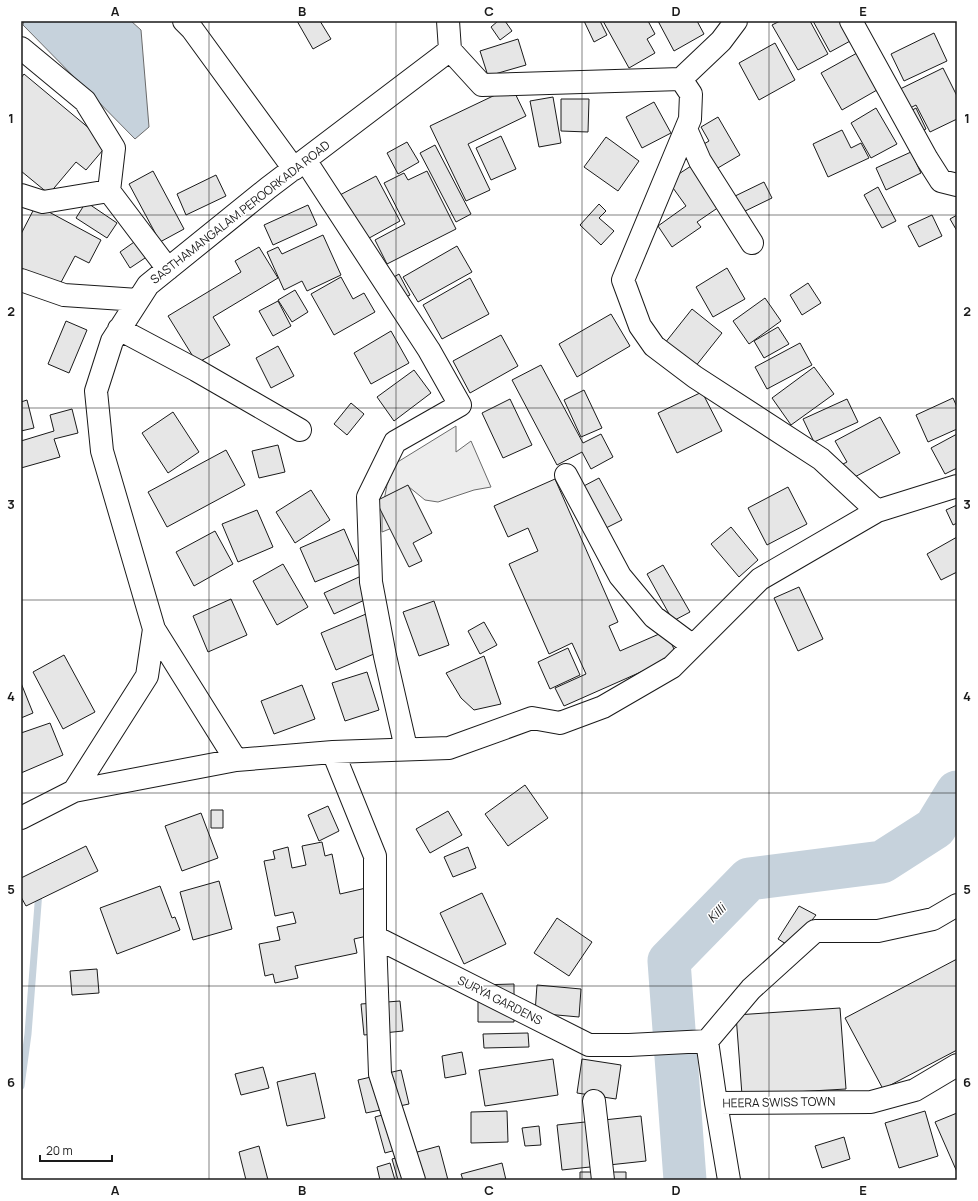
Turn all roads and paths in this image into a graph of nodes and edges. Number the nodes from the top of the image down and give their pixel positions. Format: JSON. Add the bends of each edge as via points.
{"nodes":[{"id":1,"x":184,"y":21,"type":"edge"},
{"id":2,"x":448,"y":21,"type":"edge"},
{"id":3,"x":736,"y":21,"type":"edge"},
{"id":4,"x":851,"y":21,"type":"edge"},
{"id":5,"x":21,"y":48,"type":"edge"},
{"id":6,"x":450,"y":50,"type":"junction"},
{"id":7,"x":680,"y":79,"type":"junction"},
{"id":8,"x":686,"y":129,"type":"junction"},
{"id":9,"x":299,"y":164,"type":"junction"},
{"id":10,"x":957,"y":185,"type":"edge"},
{"id":11,"x":109,"y":190,"type":"junction"},
{"id":12,"x":21,"y":195,"type":"edge"},
{"id":13,"x":752,"y":243,"type":"dead end"},
{"id":14,"x":168,"y":269,"type":"junction"},
{"id":15,"x":21,"y":280,"type":"edge"},
{"id":16,"x":138,"y":300,"type":"junction"},
{"id":17,"x":119,"y":329,"type":"junction"},
{"id":18,"x":300,"y":430,"type":"dead end"},
{"id":19,"x":566,"y":475,"type":"dead end"},
{"id":20,"x":957,"y":486,"type":"edge"},
{"id":21,"x":877,"y":511,"type":"junction"},
{"id":22,"x":154,"y":629,"type":"junction"},
{"id":23,"x":693,"y":646,"type":"junction"},
{"id":24,"x":406,"y":748,"type":"junction"},
{"id":25,"x":333,"y":752,"type":"junction"},
{"id":26,"x":236,"y":760,"type":"junction"},
{"id":27,"x":74,"y":791,"type":"junction"},
{"id":28,"x":21,"y":818,"type":"edge"},
{"id":29,"x":957,"y":905,"type":"edge"},
{"id":30,"x":374,"y":937,"type":"junction"},
{"id":31,"x":707,"y":1041,"type":"junction"},
{"id":32,"x":957,"y":1065,"type":"edge"},
{"id":33,"x":594,"y":1101,"type":"dead end"},
{"id":34,"x":716,"y":1103,"type":"junction"},
{"id":35,"x":414,"y":1180,"type":"edge"},
{"id":36,"x":603,"y":1180,"type":"edge"},
{"id":37,"x":729,"y":1180,"type":"edge"}],
"edges":[{"from":1,"to":9,"type":"street"},
{"from":2,"to":6,"type":"street"},
{"from":3,"to":7,"type":"street","via":[[721,41]]},
{"from":4,"to":10,"type":"street","via":[[941,181]]},
{"from":5,"to":11,"type":"street","via":[[85,101],[114,148]]},
{"from":6,"to":7,"type":"street","via":[[482,85]]},
{"from":6,"to":9,"type":"street","name":"SASTHAMANGALAM PEROORKADA ROAD"},
{"from":7,"to":8,"type":"street","via":[[690,94],[690,119]]},
{"from":8,"to":13,"type":"street","via":[[700,161]]},
{"from":8,"to":21,"type":"street","via":[[623,280],[640,326],[654,346],[695,377],[821,459]]},
{"from":9,"to":14,"type":"street","name":"SASTHAMANGALAM PEROORKADA ROAD"},
{"from":9,"to":24,"type":"street","via":[[429,350],[460,405],[395,442],[368,497],[371,582]]},
{"from":11,"to":12,"type":"street","via":[[43,202]]},
{"from":11,"to":14,"type":"street"},
{"from":14,"to":16,"type":"street","name":"SASTHAMANGALAM PEROORKADA ROAD","via":[[148,285]]},
{"from":15,"to":16,"type":"street","via":[[64,295]]},
{"from":16,"to":17,"type":"street","name":"SASTHAMANGALAM PEROORKADA ROAD"},
{"from":17,"to":18,"type":"street"},
{"from":17,"to":22,"type":"street","name":"SASTHAMANGALAM PEROORKADA ROAD","via":[[112,341],[96,391],[102,451]]},
{"from":19,"to":23,"type":"street","via":[[620,576],[654,617]]},
{"from":20,"to":21,"type":"street"},
{"from":21,"to":23,"type":"street","via":[[760,579]]},
{"from":22,"to":26,"type":"street"},
{"from":22,"to":27,"type":"street","name":"SASTHAMANGALAM PEROORKADA ROAD","via":[[147,676]]},
{"from":23,"to":24,"type":"street","via":[[672,667],[603,707],[560,722],[532,718],[449,748]]},
{"from":24,"to":25,"type":"street"},
{"from":25,"to":26,"type":"street"},
{"from":25,"to":30,"type":"street","via":[[375,856]]},
{"from":26,"to":27,"type":"street"},
{"from":27,"to":28,"type":"street"},
{"from":29,"to":31,"type":"street","via":[[933,919],[878,931],[815,931],[751,989]]},
{"from":30,"to":31,"type":"street","name":"SURYA GARDENS","via":[[589,1045]]},
{"from":30,"to":35,"type":"street","via":[[380,1074]]},
{"from":31,"to":34,"type":"street","name":"HEERA SWISS TOWN"},
{"from":32,"to":34,"type":"street","name":"HEERA SWISS TOWN","via":[[915,1090],[871,1102]]},
{"from":33,"to":36,"type":"street"},
{"from":34,"to":37,"type":"street"}]}
